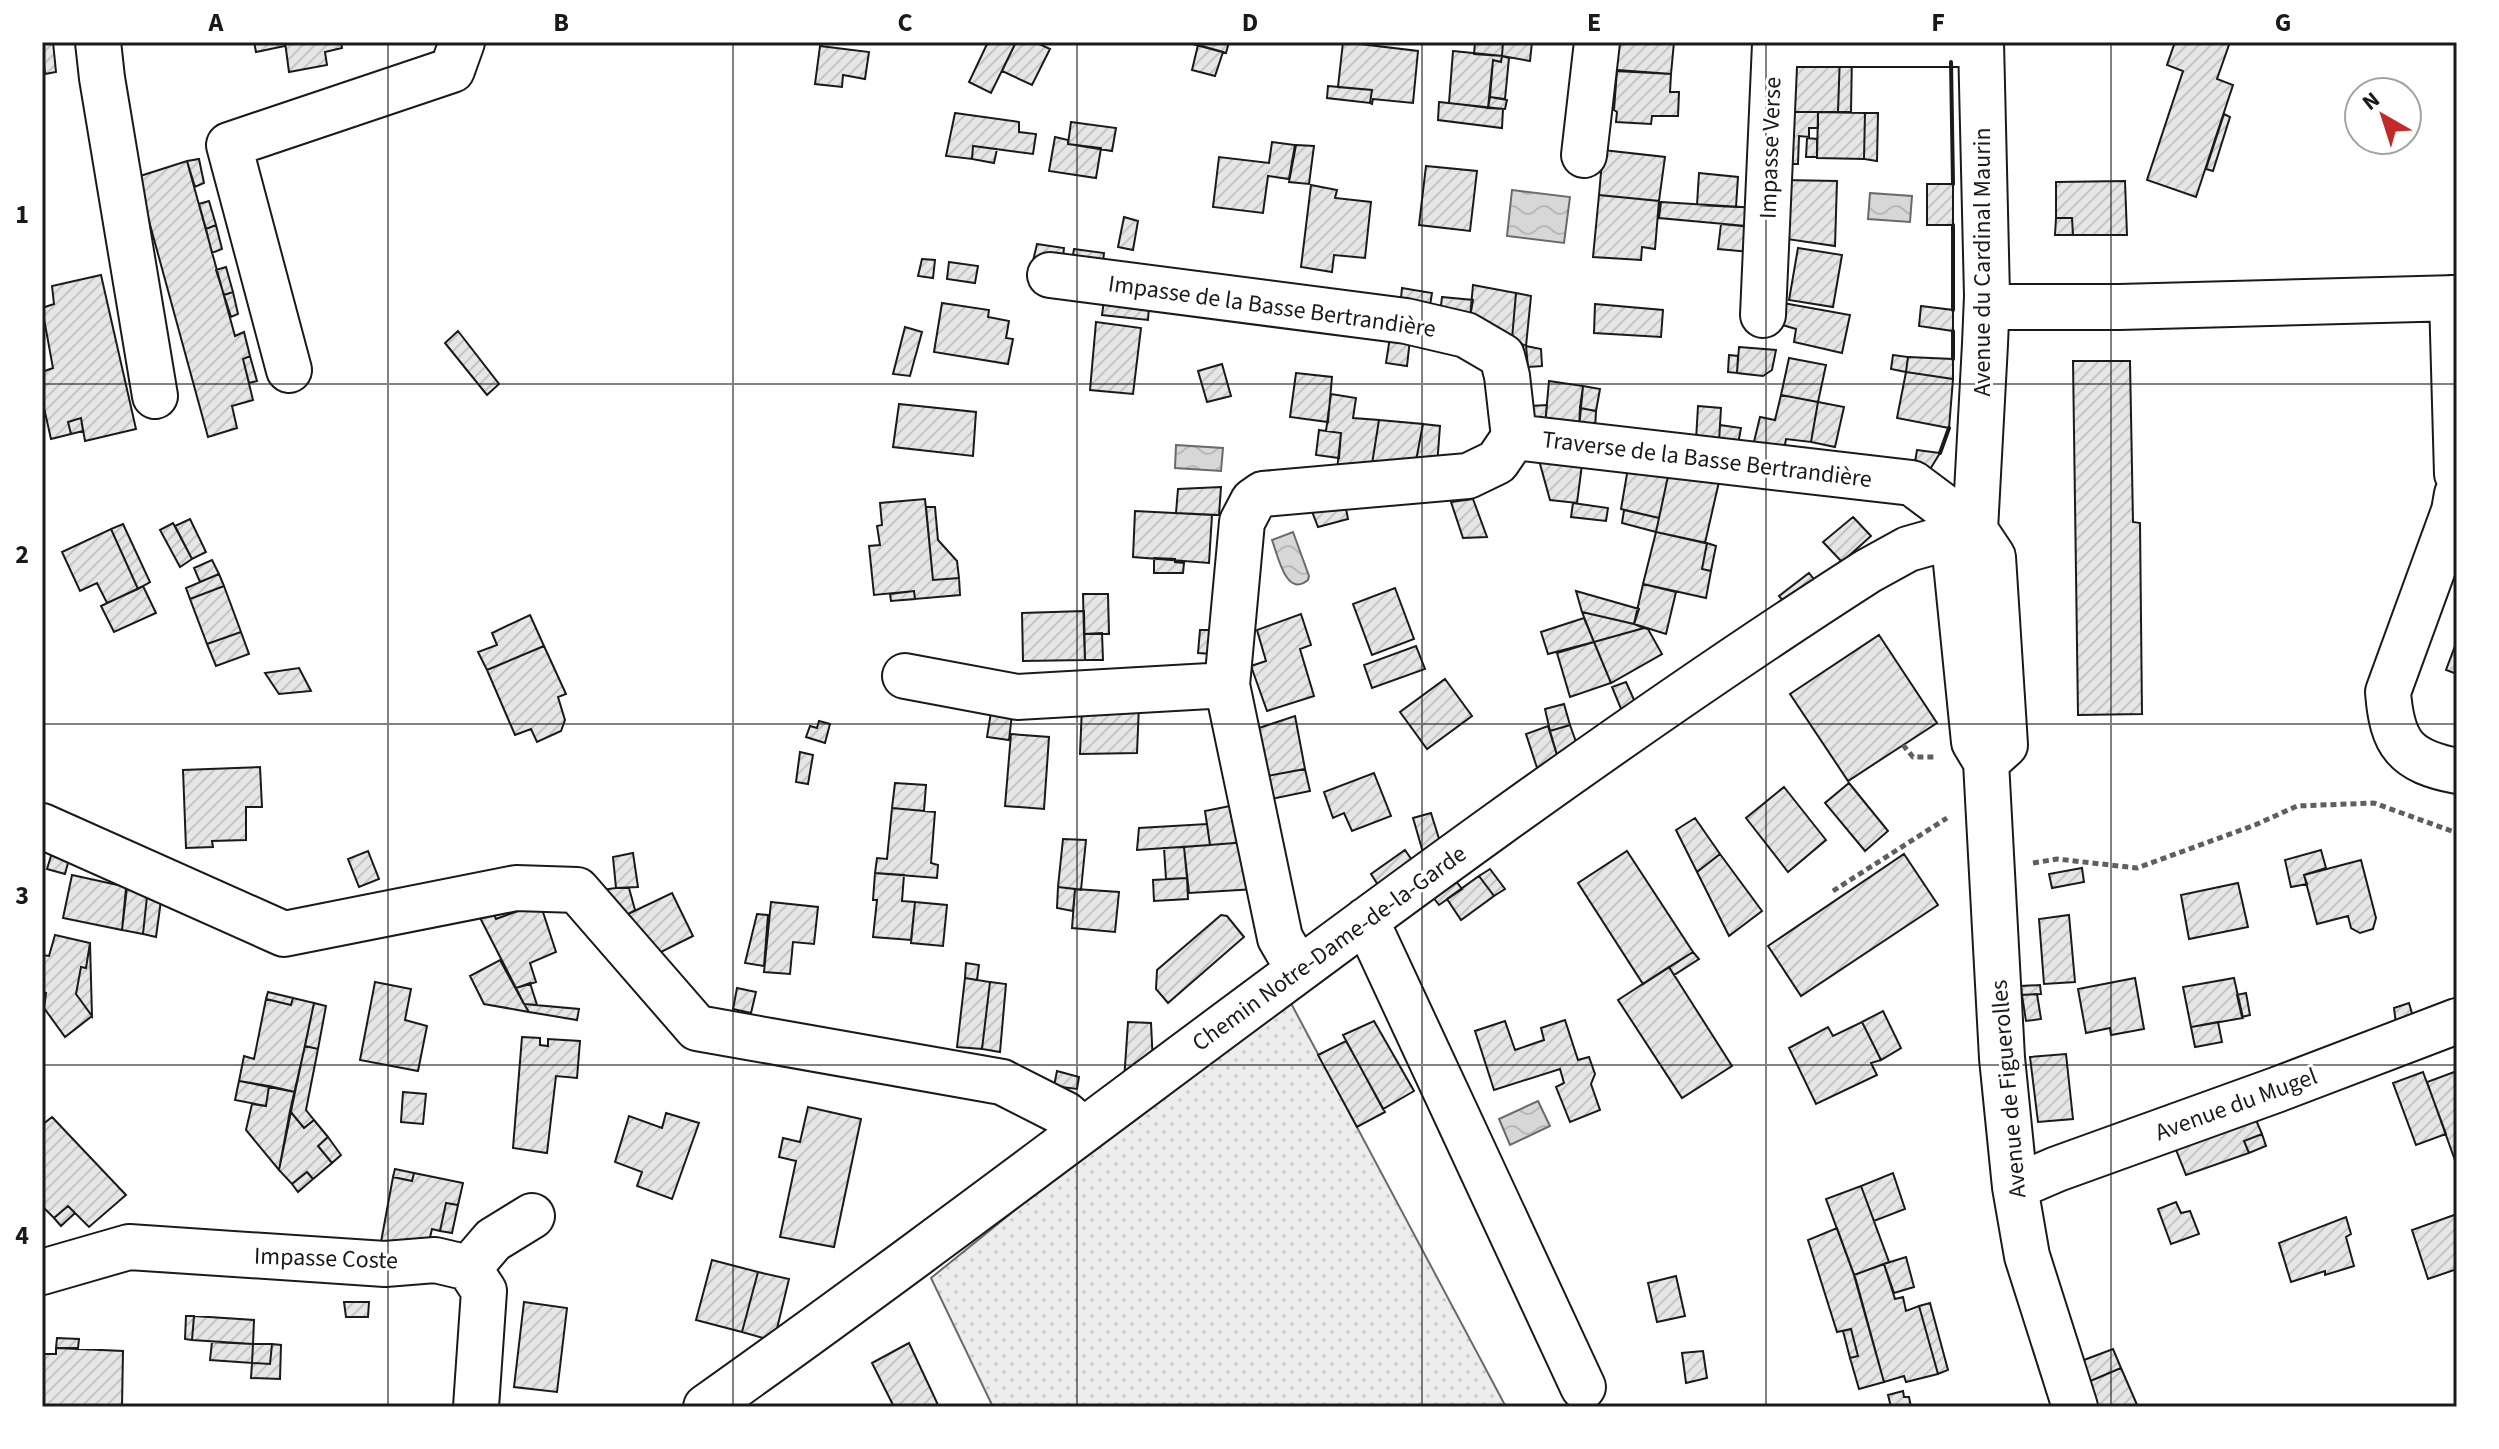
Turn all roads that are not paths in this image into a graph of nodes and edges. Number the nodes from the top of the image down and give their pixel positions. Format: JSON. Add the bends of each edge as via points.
{"nodes":[{"id":1,"x":98,"y":42,"type":"edge"},
{"id":2,"x":462,"y":42,"type":"edge"},
{"id":3,"x":1597,"y":42,"type":"edge"},
{"id":4,"x":1981,"y":43,"type":"edge"},
{"id":5,"x":1584,"y":155,"type":"dead end"},
{"id":6,"x":1050,"y":275,"type":"dead end"},
{"id":7,"x":2455,"y":298,"type":"edge"},
{"id":8,"x":1987,"y":307,"type":"junction"},
{"id":9,"x":1763,"y":315,"type":"dead end"},
{"id":10,"x":289,"y":370,"type":"dead end"},
{"id":11,"x":155,"y":396,"type":"dead end"},
{"id":12,"x":1514,"y":437,"type":"junction"},
{"id":13,"x":2457,"y":474,"type":"edge"},
{"id":14,"x":2457,"y":494,"type":"edge"},
{"id":15,"x":1975,"y":530,"type":"junction"},
{"id":16,"x":905,"y":676,"type":"dead end"},
{"id":17,"x":1227,"y":685,"type":"junction"},
{"id":18,"x":2457,"y":771,"type":"edge"},
{"id":19,"x":42,"y":826,"type":"edge"},
{"id":20,"x":1366,"y":920,"type":"junction"},
{"id":21,"x":1298,"y":969,"type":"junction"},
{"id":22,"x":2457,"y":1021,"type":"edge"},
{"id":23,"x":1083,"y":1130,"type":"junction"},
{"id":24,"x":2015,"y":1187,"type":"junction"},
{"id":25,"x":532,"y":1216,"type":"dead end"},
{"id":26,"x":469,"y":1268,"type":"junction"},
{"id":27,"x":42,"y":1272,"type":"edge"},
{"id":28,"x":1583,"y":1387,"type":"dead end"},
{"id":29,"x":476,"y":1407,"type":"edge"},
{"id":30,"x":706,"y":1407,"type":"edge"},
{"id":31,"x":2075,"y":1407,"type":"edge"}],
"edges":[{"from":1,"to":11,"type":"street"},
{"from":2,"to":10,"type":"street","via":[[452,70],[229,145]]},
{"from":3,"to":5,"type":"street"},
{"from":4,"to":8,"type":"street","name":"Avenue du Cardinal Maurin"},
{"from":4,"to":9,"type":"street","name":"Impasse Verse","via":[[1775,44]]},
{"from":6,"to":12,"type":"street","name":"Impasse de la Basse Bertrandière","via":[[1406,321],[1466,335],[1502,356]]},
{"from":7,"to":8,"type":"street"},
{"from":7,"to":13,"type":"street"},
{"from":8,"to":15,"type":"street","name":"Avenue du Cardinal Maurin"},
{"from":12,"to":15,"type":"street","name":"Traverse de la Basse Bertrandière","via":[[1912,483]]},
{"from":12,"to":17,"type":"street","name":"Traverse de la Basse Bertrandière","via":[[1497,462],[1468,476],[1263,494],[1253,501],[1242,522]]},
{"from":14,"to":18,"type":"street","via":[[2388,692],[2390,721],[2404,749],[2430,766]]},
{"from":15,"to":20,"type":"street","name":"Chemin Notre-Dame-de-la-Garde","via":[[1908,549],[1813,606]]},
{"from":15,"to":24,"type":"street","name":"Avenue de Figuerolles","via":[[1993,557],[2005,745],[1987,781],[2002,1058]]},
{"from":16,"to":17,"type":"street","via":[[1017,697]]},
{"from":17,"to":21,"type":"street","name":"Traverse de la Basse Bertrandière","via":[[1280,938]]},
{"from":19,"to":23,"type":"street","via":[[284,934],[516,888],[577,890],[697,1028],[1002,1082],[1065,1114]]},
{"from":20,"to":21,"type":"street","name":"Chemin Notre-Dame-de-la-Garde"},
{"from":20,"to":28,"type":"street"},
{"from":21,"to":23,"type":"street","name":"Chemin Notre-Dame-de-la-Garde"},
{"from":22,"to":24,"type":"street","name":"Avenue du Mugel"},
{"from":23,"to":30,"type":"street","name":"Chemin Notre-Dame-de-la-Garde"},
{"from":24,"to":31,"type":"street","name":"Avenue de Figuerolles","via":[[2027,1256]]},
{"from":25,"to":26,"type":"street","via":[[493,1240]]},
{"from":26,"to":27,"type":"street","name":"Impasse Coste","via":[[435,1260],[385,1264],[129,1247]]},
{"from":26,"to":29,"type":"street","via":[[484,1291]]}]}
